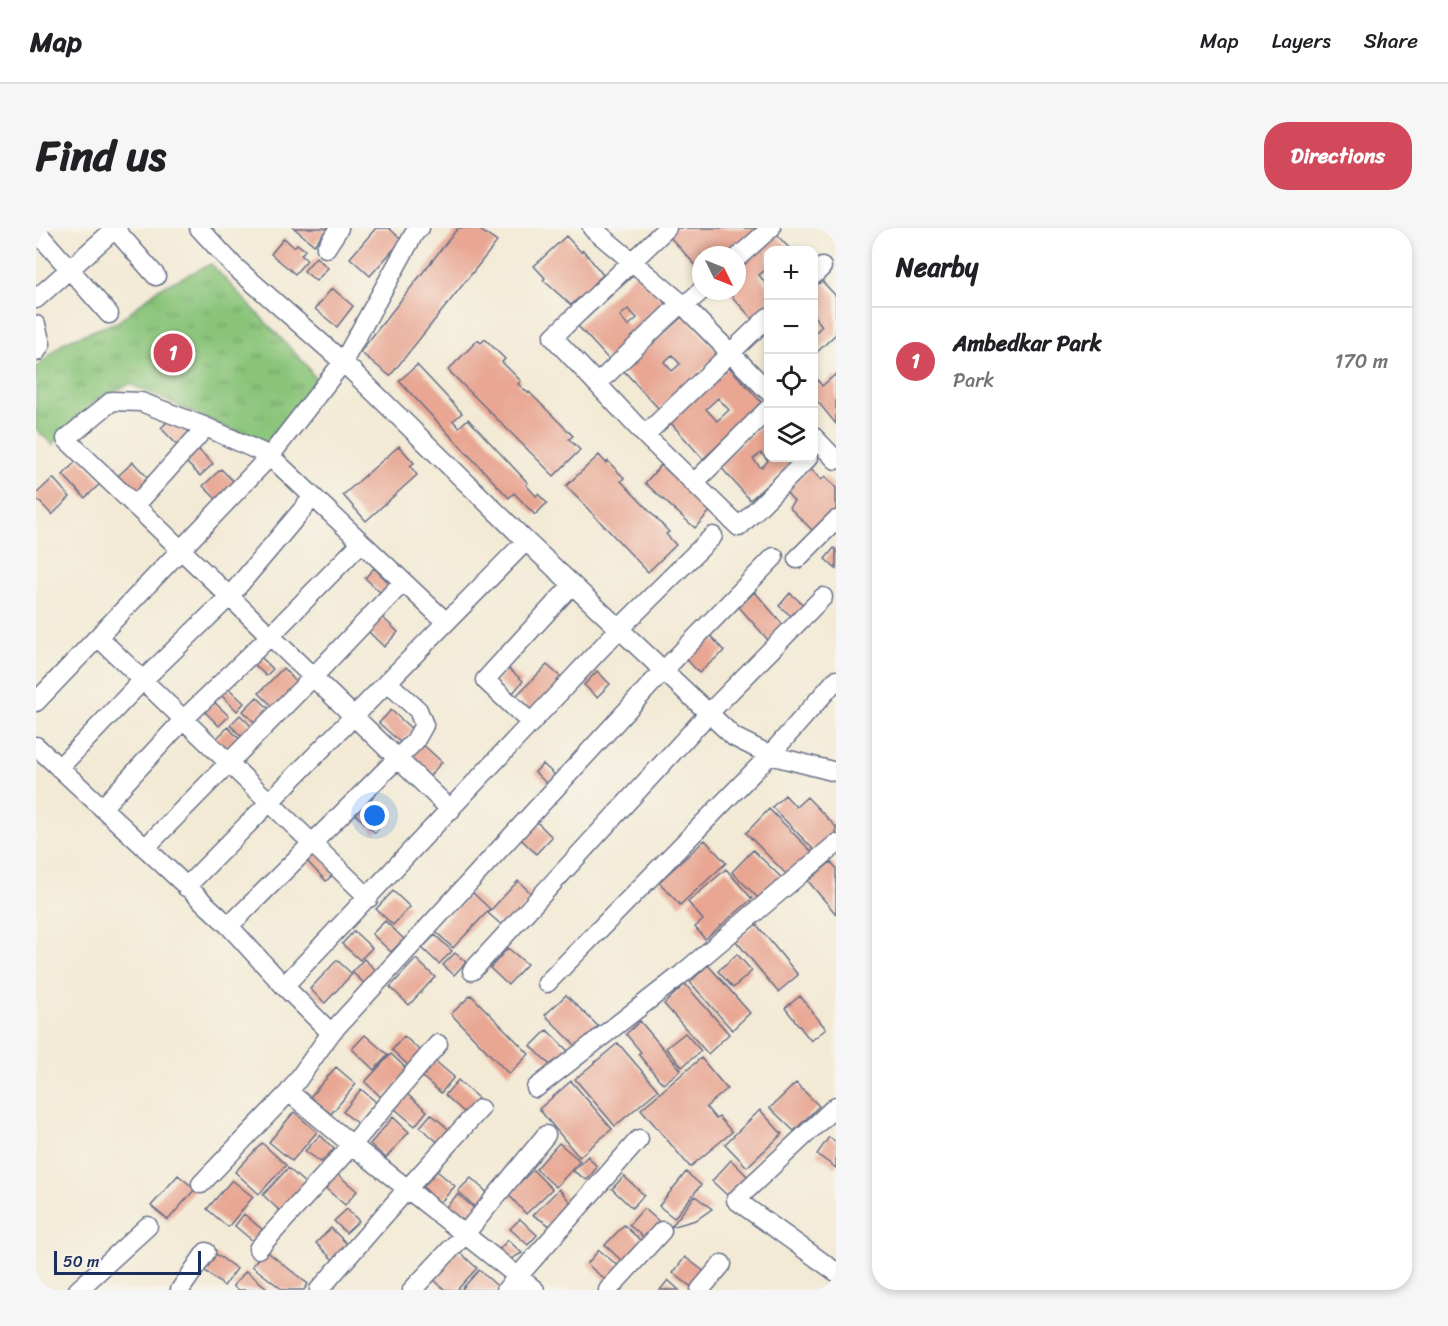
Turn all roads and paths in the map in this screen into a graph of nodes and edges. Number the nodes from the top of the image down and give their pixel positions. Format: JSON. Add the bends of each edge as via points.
{"nodes":[{"id":1,"x":115,"y":228,"type":"edge"},
{"id":2,"x":199,"y":228,"type":"edge"},
{"id":3,"x":339,"y":228,"type":"edge"},
{"id":4,"x":420,"y":228,"type":"edge"},
{"id":5,"x":592,"y":228,"type":"edge"},
{"id":6,"x":666,"y":228,"type":"edge"},
{"id":7,"x":771,"y":228,"type":"edge"},
{"id":8,"x":36,"y":231,"type":"edge"},
{"id":9,"x":326,"y":248,"type":"dead end"},
{"id":10,"x":746,"y":250,"type":"edge"},
{"id":11,"x":632,"y":261,"type":"junction"},
{"id":12,"x":70,"y":268,"type":"junction"},
{"id":13,"x":156,"y":276,"type":"dead end"},
{"id":14,"x":692,"y":298,"type":"edge"},
{"id":15,"x":36,"y":299,"type":"edge"},
{"id":16,"x":683,"y":305,"type":"junction"},
{"id":17,"x":109,"y":314,"type":"dead end"},
{"id":18,"x":764,"y":321,"type":"edge"},
{"id":19,"x":36,"y":325,"type":"edge"},
{"id":20,"x":36,"y":352,"type":"edge"},
{"id":21,"x":731,"y":353,"type":"junction"},
{"id":22,"x":343,"y":362,"type":"junction"},
{"id":23,"x":598,"y":383,"type":"junction"},
{"id":24,"x":764,"y":387,"type":"edge"},
{"id":25,"x":764,"y":413,"type":"edge"},
{"id":26,"x":206,"y":428,"type":"junction"},
{"id":27,"x":645,"y":435,"type":"junction"},
{"id":28,"x":818,"y":446,"type":"edge"},
{"id":29,"x":270,"y":456,"type":"junction"},
{"id":30,"x":836,"y":460,"type":"edge"},
{"id":31,"x":804,"y":462,"type":"edge"},
{"id":32,"x":694,"y":483,"type":"junction"},
{"id":33,"x":313,"y":497,"type":"junction"},
{"id":34,"x":135,"y":506,"type":"junction"},
{"id":35,"x":836,"y":520,"type":"edge"},
{"id":36,"x":713,"y":536,"type":"dead end"},
{"id":37,"x":526,"y":541,"type":"junction"},
{"id":38,"x":361,"y":543,"type":"junction"},
{"id":39,"x":181,"y":550,"type":"junction"},
{"id":40,"x":774,"y":557,"type":"dead end"},
{"id":41,"x":797,"y":559,"type":"dead end"},
{"id":42,"x":403,"y":582,"type":"junction"},
{"id":43,"x":572,"y":585,"type":"junction"},
{"id":44,"x":229,"y":597,"type":"junction"},
{"id":45,"x":823,"y":597,"type":"dead end"},
{"id":46,"x":446,"y":622,"type":"junction"},
{"id":47,"x":619,"y":629,"type":"junction"},
{"id":48,"x":270,"y":636,"type":"junction"},
{"id":49,"x":98,"y":637,"type":"junction"},
{"id":50,"x":663,"y":670,"type":"junction"},
{"id":51,"x":312,"y":677,"type":"junction"},
{"id":52,"x":143,"y":680,"type":"junction"},
{"id":53,"x":836,"y":680,"type":"edge"},
{"id":54,"x":387,"y":682,"type":"junction"},
{"id":55,"x":36,"y":702,"type":"edge"},
{"id":56,"x":708,"y":714,"type":"junction"},
{"id":57,"x":354,"y":716,"type":"junction"},
{"id":58,"x":183,"y":719,"type":"junction"},
{"id":59,"x":531,"y":723,"type":"junction"},
{"id":60,"x":36,"y":746,"type":"edge"},
{"id":61,"x":770,"y":755,"type":"junction"},
{"id":62,"x":397,"y":759,"type":"junction"},
{"id":63,"x":228,"y":762,"type":"junction"},
{"id":64,"x":59,"y":768,"type":"junction"},
{"id":65,"x":836,"y":772,"type":"edge"},
{"id":66,"x":270,"y":802,"type":"junction"},
{"id":67,"x":102,"y":808,"type":"junction"},
{"id":68,"x":451,"y":810,"type":"junction"},
{"id":69,"x":312,"y":843,"type":"junction"},
{"id":70,"x":836,"y":844,"type":"edge"},
{"id":71,"x":145,"y":848,"type":"junction"},
{"id":72,"x":186,"y":887,"type":"junction"},
{"id":73,"x":369,"y":898,"type":"junction"},
{"id":74,"x":229,"y":926,"type":"junction"},
{"id":75,"x":472,"y":971,"type":"dead end"},
{"id":76,"x":547,"y":983,"type":"dead end"},
{"id":77,"x":284,"y":986,"type":"junction"},
{"id":78,"x":331,"y":1033,"type":"junction"},
{"id":79,"x":438,"y":1044,"type":"dead end"},
{"id":80,"x":536,"y":1088,"type":"dead end"},
{"id":81,"x":289,"y":1092,"type":"junction"},
{"id":82,"x":836,"y":1106,"type":"edge"},
{"id":83,"x":480,"y":1109,"type":"dead end"},
{"id":84,"x":546,"y":1135,"type":"dead end"},
{"id":85,"x":639,"y":1139,"type":"dead end"},
{"id":86,"x":352,"y":1145,"type":"junction"},
{"id":87,"x":201,"y":1184,"type":"dead end"},
{"id":88,"x":407,"y":1189,"type":"junction"},
{"id":89,"x":148,"y":1226,"type":"dead end"},
{"id":90,"x":662,"y":1231,"type":"dead end"},
{"id":91,"x":465,"y":1234,"type":"junction"},
{"id":92,"x":258,"y":1249,"type":"dead end"},
{"id":93,"x":206,"y":1252,"type":"dead end"},
{"id":94,"x":722,"y":1264,"type":"dead end"},
{"id":95,"x":836,"y":1272,"type":"edge"},
{"id":96,"x":512,"y":1283,"type":"edge"},
{"id":97,"x":78,"y":1290,"type":"edge"},
{"id":98,"x":180,"y":1290,"type":"edge"},
{"id":99,"x":319,"y":1290,"type":"edge"},
{"id":100,"x":412,"y":1290,"type":"edge"},
{"id":101,"x":535,"y":1290,"type":"edge"},
{"id":102,"x":608,"y":1290,"type":"edge"},
{"id":103,"x":700,"y":1290,"type":"edge"}],
"edges":[{"from":1,"to":12,"type":"street"},
{"from":1,"to":13,"type":"street"},
{"from":2,"to":22,"type":"street","via":[[235,267]]},
{"from":3,"to":9,"type":"street"},
{"from":4,"to":22,"type":"street"},
{"from":5,"to":11,"type":"street"},
{"from":6,"to":11,"type":"street"},
{"from":7,"to":10,"type":"street"},
{"from":8,"to":12,"type":"street"},
{"from":11,"to":16,"type":"street"},
{"from":11,"to":23,"type":"street","via":[[553,337]]},
{"from":12,"to":15,"type":"street"},
{"from":12,"to":17,"type":"street"},
{"from":14,"to":16,"type":"street"},
{"from":16,"to":21,"type":"street"},
{"from":16,"to":23,"type":"street"},
{"from":18,"to":21,"type":"street"},
{"from":19,"to":20,"type":"street","via":[[41,344]]},
{"from":21,"to":24,"type":"street"},
{"from":21,"to":27,"type":"street"},
{"from":22,"to":29,"type":"street"},
{"from":22,"to":37,"type":"street"},
{"from":23,"to":27,"type":"street"},
{"from":25,"to":32,"type":"street"},
{"from":26,"to":29,"type":"street"},
{"from":26,"to":34,"type":"street"},
{"from":26,"to":34,"type":"street","via":[[141,402],[112,400],[66,439]]},
{"from":27,"to":32,"type":"street"},
{"from":28,"to":30,"type":"street"},
{"from":29,"to":33,"type":"street"},
{"from":29,"to":39,"type":"street"},
{"from":31,"to":32,"type":"street","via":[[739,527]]},
{"from":33,"to":38,"type":"street"},
{"from":33,"to":44,"type":"street"},
{"from":34,"to":39,"type":"street"},
{"from":35,"to":41,"type":"street"},
{"from":36,"to":47,"type":"street"},
{"from":37,"to":43,"type":"street"},
{"from":37,"to":46,"type":"street"},
{"from":38,"to":42,"type":"street"},
{"from":38,"to":48,"type":"street"},
{"from":39,"to":44,"type":"street"},
{"from":39,"to":49,"type":"street"},
{"from":40,"to":50,"type":"street"},
{"from":42,"to":46,"type":"street"},
{"from":42,"to":51,"type":"street"},
{"from":43,"to":47,"type":"street"},
{"from":43,"to":59,"type":"street","via":[[485,680]]},
{"from":44,"to":48,"type":"street"},
{"from":44,"to":52,"type":"street"},
{"from":45,"to":56,"type":"street"},
{"from":46,"to":54,"type":"street"},
{"from":47,"to":50,"type":"street"},
{"from":47,"to":59,"type":"street"},
{"from":48,"to":51,"type":"street"},
{"from":48,"to":58,"type":"street"},
{"from":49,"to":52,"type":"street"},
{"from":49,"to":55,"type":"street"},
{"from":50,"to":56,"type":"street"},
{"from":50,"to":78,"type":"street"},
{"from":51,"to":57,"type":"street"},
{"from":51,"to":63,"type":"street"},
{"from":52,"to":58,"type":"street"},
{"from":52,"to":64,"type":"street"},
{"from":53,"to":61,"type":"street"},
{"from":54,"to":57,"type":"street"},
{"from":54,"to":62,"type":"street","via":[[418,710],[424,725]]},
{"from":56,"to":61,"type":"street","via":[[734,737]]},
{"from":56,"to":75,"type":"street"},
{"from":57,"to":62,"type":"street"},
{"from":57,"to":66,"type":"street"},
{"from":58,"to":63,"type":"street"},
{"from":58,"to":67,"type":"street"},
{"from":59,"to":68,"type":"street"},
{"from":60,"to":64,"type":"street"},
{"from":61,"to":65,"type":"street"},
{"from":61,"to":76,"type":"street"},
{"from":62,"to":68,"type":"street"},
{"from":62,"to":69,"type":"street"},
{"from":63,"to":66,"type":"street"},
{"from":63,"to":71,"type":"street"},
{"from":64,"to":67,"type":"street"},
{"from":66,"to":69,"type":"street"},
{"from":66,"to":72,"type":"street"},
{"from":67,"to":71,"type":"street"},
{"from":68,"to":73,"type":"street"},
{"from":69,"to":73,"type":"street"},
{"from":69,"to":74,"type":"street"},
{"from":70,"to":80,"type":"street","via":[[682,974]]},
{"from":71,"to":72,"type":"street"},
{"from":72,"to":74,"type":"street"},
{"from":73,"to":77,"type":"street"},
{"from":74,"to":77,"type":"street"},
{"from":77,"to":78,"type":"street"},
{"from":78,"to":81,"type":"street"},
{"from":79,"to":86,"type":"street"},
{"from":81,"to":86,"type":"street"},
{"from":81,"to":87,"type":"street"},
{"from":82,"to":95,"type":"street","via":[[736,1200]]},
{"from":83,"to":88,"type":"street"},
{"from":84,"to":91,"type":"street"},
{"from":85,"to":96,"type":"street"},
{"from":86,"to":88,"type":"street"},
{"from":86,"to":92,"type":"street"},
{"from":88,"to":91,"type":"street"},
{"from":88,"to":99,"type":"street"},
{"from":89,"to":97,"type":"street"},
{"from":90,"to":102,"type":"street"},
{"from":91,"to":96,"type":"street"},
{"from":91,"to":100,"type":"street"},
{"from":93,"to":98,"type":"street"},
{"from":94,"to":103,"type":"street"},
{"from":96,"to":101,"type":"street"}]}
